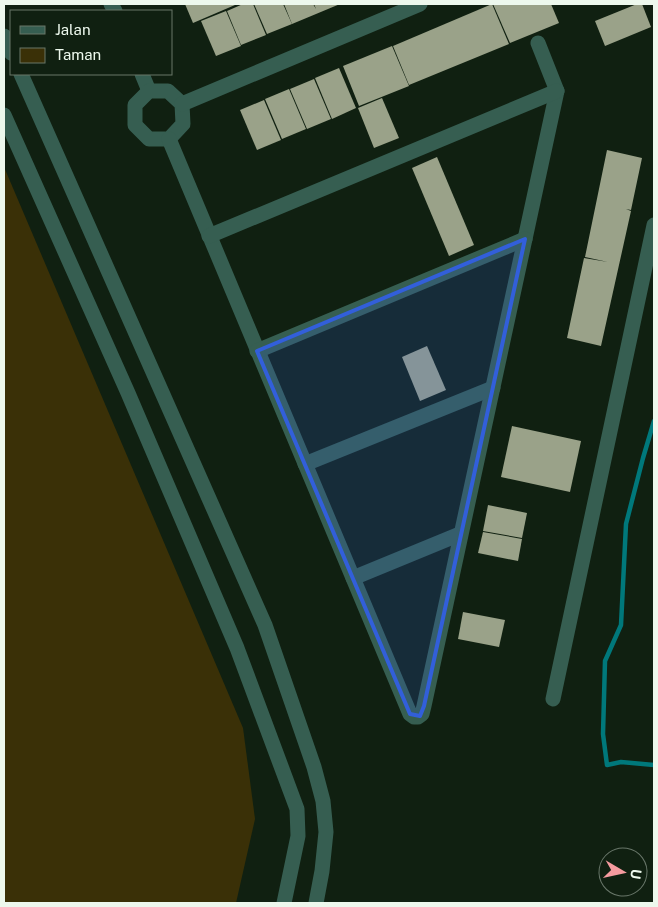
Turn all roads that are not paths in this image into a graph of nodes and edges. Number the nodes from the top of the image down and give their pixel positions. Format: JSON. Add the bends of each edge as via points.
{"nodes":[{"id":1,"x":420,"y":4,"type":"edge"},
{"id":2,"x":4,"y":36,"type":"edge"},
{"id":3,"x":538,"y":43,"type":"dead end"},
{"id":4,"x":10,"y":51,"type":"edge"},
{"id":5,"x":21,"y":75,"type":"edge"},
{"id":6,"x":142,"y":75,"type":"edge"},
{"id":7,"x":149,"y":91,"type":"junction"},
{"id":8,"x":557,"y":91,"type":"junction"},
{"id":9,"x":182,"y":104,"type":"junction"},
{"id":10,"x":4,"y":115,"type":"edge"},
{"id":11,"x":169,"y":139,"type":"junction"},
{"id":12,"x":654,"y":225,"type":"edge"},
{"id":13,"x":209,"y":236,"type":"junction"},
{"id":14,"x":525,"y":239,"type":"junction"},
{"id":15,"x":257,"y":351,"type":"junction"},
{"id":16,"x":492,"y":388,"type":"junction"},
{"id":17,"x":305,"y":464,"type":"junction"},
{"id":18,"x":460,"y":534,"type":"junction"},
{"id":19,"x":353,"y":578,"type":"junction"},
{"id":20,"x":553,"y":699,"type":"dead end"},
{"id":21,"x":284,"y":903,"type":"edge"},
{"id":22,"x":316,"y":903,"type":"edge"}],
"edges":[{"from":1,"to":9,"type":"street"},
{"from":2,"to":4,"type":"street"},
{"from":3,"to":8,"type":"street"},
{"from":5,"to":22,"type":"street","via":[[265,626],[323,801],[326,832]]},
{"from":6,"to":7,"type":"street"},
{"from":7,"to":9,"type":"street","via":[[168,91]]},
{"from":7,"to":11,"type":"street","via":[[135,105],[135,125],[149,139]]},
{"from":8,"to":13,"type":"street"},
{"from":8,"to":14,"type":"street"},
{"from":9,"to":11,"type":"street","via":[[183,124]]},
{"from":10,"to":21,"type":"street","via":[[237,648],[297,809],[298,836]]},
{"from":11,"to":13,"type":"street"},
{"from":12,"to":20,"type":"street"},
{"from":13,"to":15,"type":"street"},
{"from":14,"to":15,"type":"street"},
{"from":14,"to":16,"type":"street"},
{"from":15,"to":17,"type":"street"},
{"from":16,"to":17,"type":"street"},
{"from":16,"to":18,"type":"street"},
{"from":17,"to":19,"type":"street"},
{"from":18,"to":19,"type":"street"},
{"from":18,"to":19,"type":"street","via":[[424,706],[418,717],[410,714]]}]}
